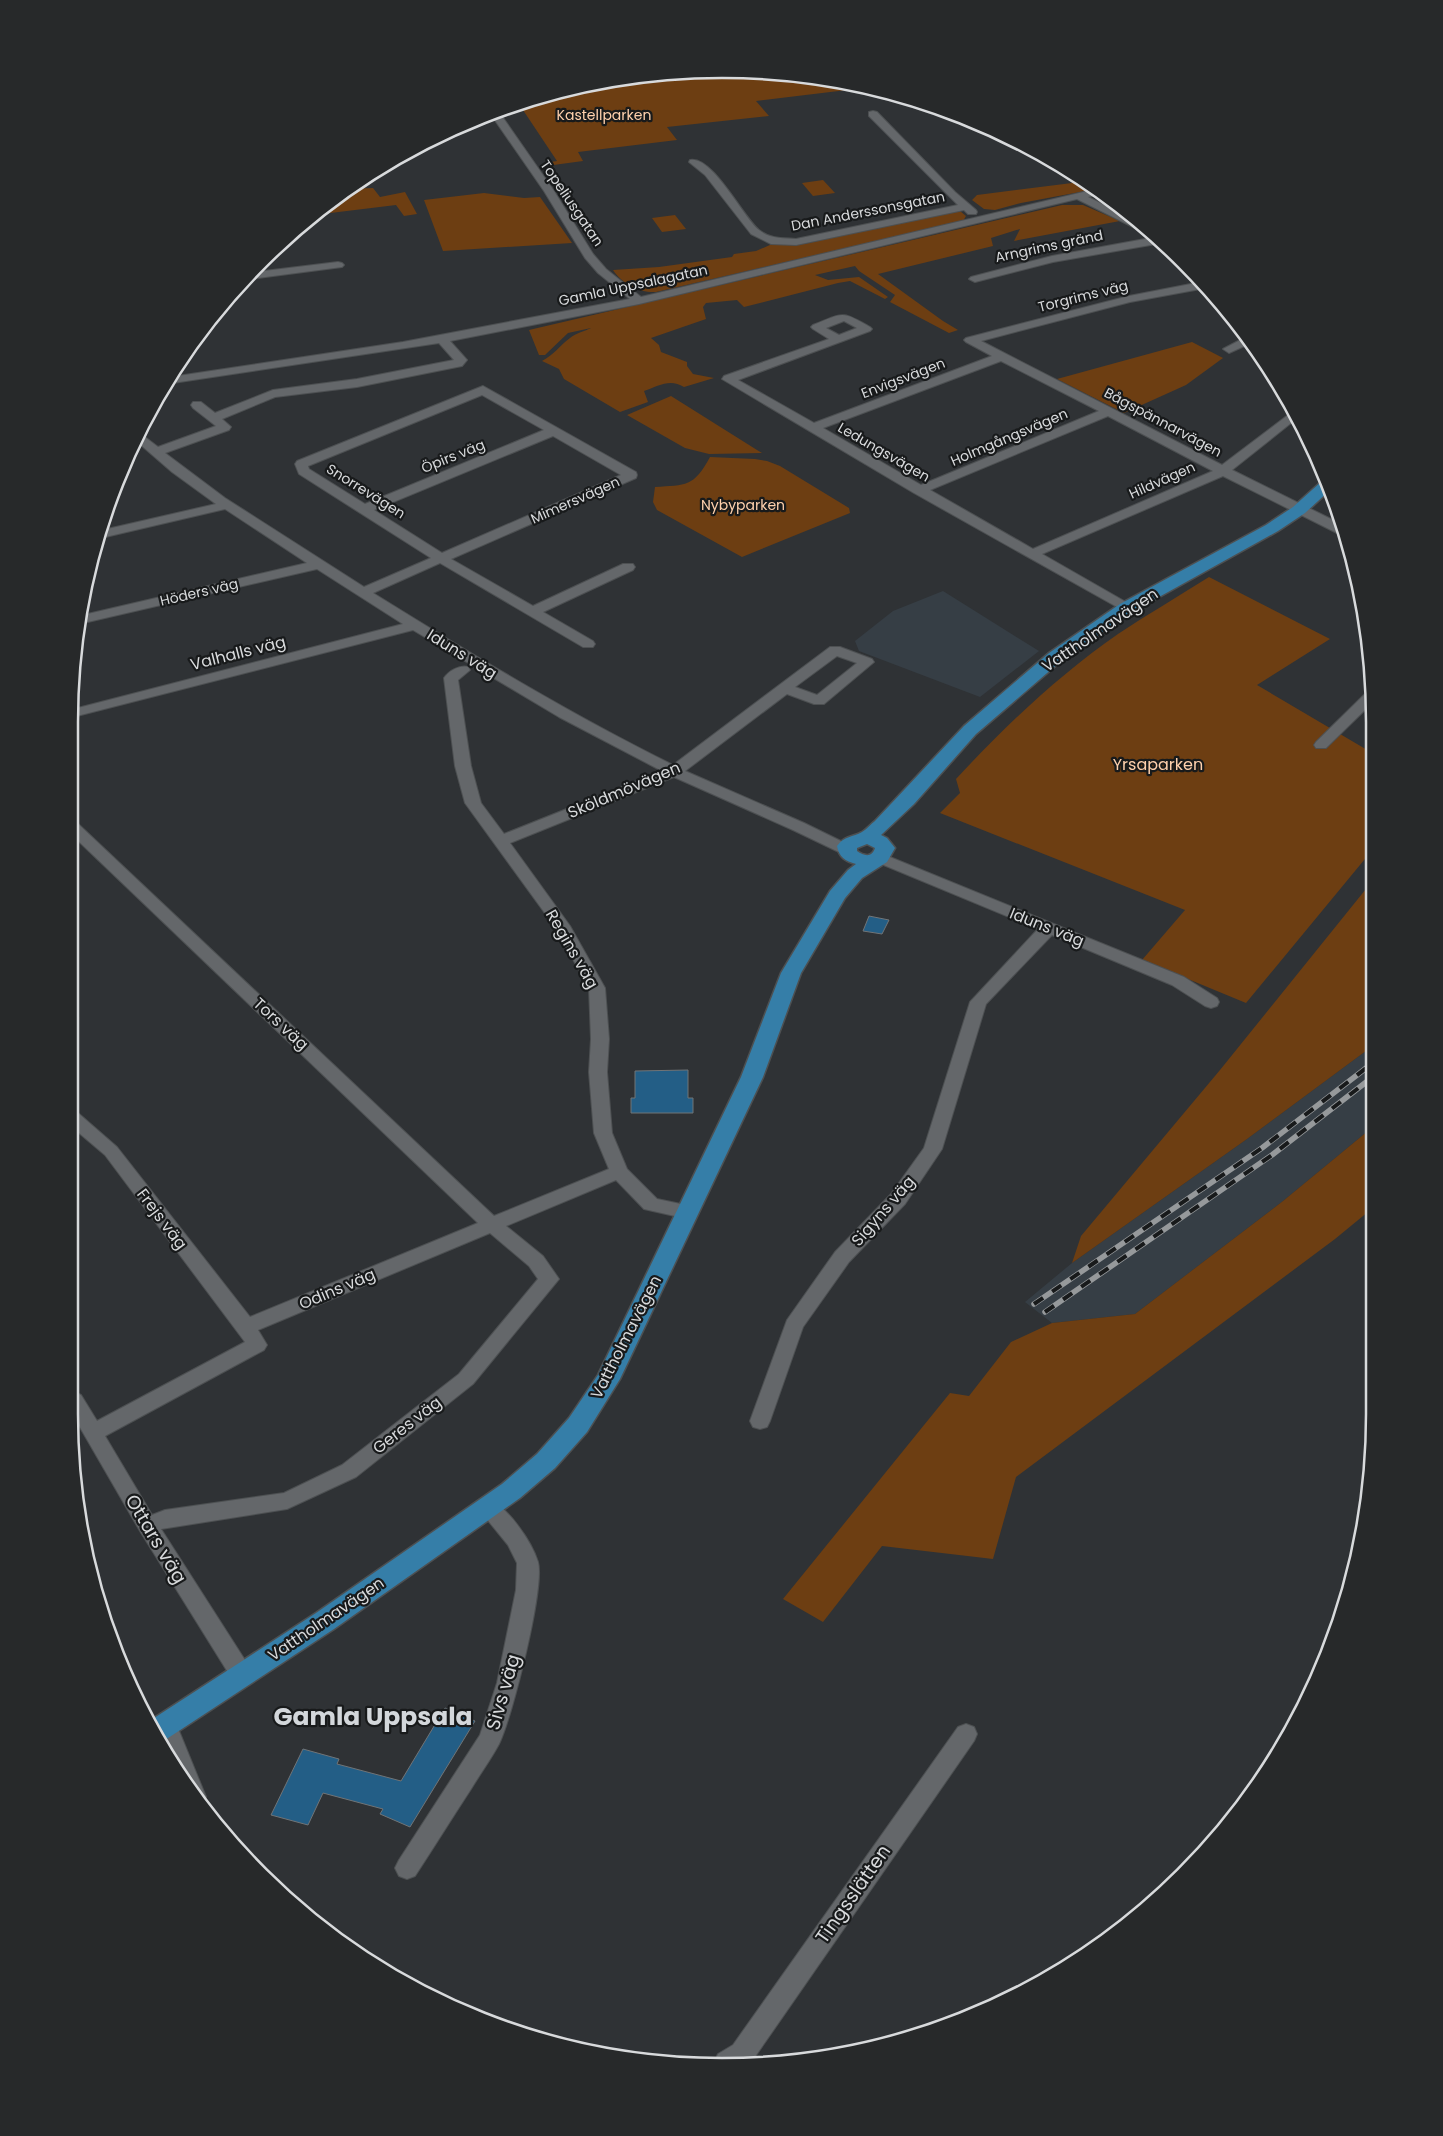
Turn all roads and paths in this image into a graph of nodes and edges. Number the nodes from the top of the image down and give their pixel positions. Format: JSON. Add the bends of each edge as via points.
{"nodes":[{"id":1,"x":873,"y":114,"type":"dead end"},
{"id":2,"x":498,"y":118,"type":"edge"},
{"id":3,"x":694,"y":162,"type":"dead end"},
{"id":4,"x":1089,"y":193,"type":"edge"},
{"id":5,"x":1078,"y":196,"type":"junction"},
{"id":6,"x":964,"y":207,"type":"junction"},
{"id":7,"x":1123,"y":218,"type":"edge"},
{"id":8,"x":984,"y":220,"type":"junction"},
{"id":9,"x":1151,"y":241,"type":"edge"},
{"id":10,"x":338,"y":265,"type":"dead end"},
{"id":11,"x":257,"y":275,"type":"edge"},
{"id":12,"x":975,"y":279,"type":"dead end"},
{"id":13,"x":1196,"y":286,"type":"edge"},
{"id":14,"x":639,"y":300,"type":"junction"},
{"id":15,"x":442,"y":339,"type":"junction"},
{"id":16,"x":838,"y":339,"type":"dead end"},
{"id":17,"x":970,"y":340,"type":"joint"},
{"id":18,"x":1242,"y":343,"type":"edge"},
{"id":19,"x":1229,"y":349,"type":"dead end"},
{"id":20,"x":1003,"y":356,"type":"junction"},
{"id":21,"x":176,"y":380,"type":"edge"},
{"id":22,"x":483,"y":390,"type":"joint"},
{"id":23,"x":197,"y":405,"type":"dead end"},
{"id":24,"x":1110,"y":411,"type":"junction"},
{"id":25,"x":214,"y":418,"type":"junction"},
{"id":26,"x":1289,"y":419,"type":"edge"},
{"id":27,"x":813,"y":428,"type":"junction"},
{"id":28,"x":554,"y":430,"type":"junction"},
{"id":29,"x":142,"y":442,"type":"edge"},
{"id":30,"x":156,"y":452,"type":"junction"},
{"id":31,"x":1223,"y":471,"type":"junction"},
{"id":32,"x":919,"y":490,"type":"junction"},
{"id":33,"x":1322,"y":490,"type":"edge"},
{"id":34,"x":227,"y":505,"type":"junction"},
{"id":35,"x":364,"y":509,"type":"junction"},
{"id":36,"x":1299,"y":510,"type":"junction"},
{"id":37,"x":1335,"y":527,"type":"edge"},
{"id":38,"x":106,"y":533,"type":"edge"},
{"id":39,"x":1032,"y":554,"type":"junction"},
{"id":40,"x":442,"y":559,"type":"junction"},
{"id":41,"x":319,"y":564,"type":"junction"},
{"id":42,"x":628,"y":566,"type":"dead end"},
{"id":43,"x":363,"y":592,"type":"junction"},
{"id":44,"x":1126,"y":608,"type":"junction"},
{"id":45,"x":531,"y":612,"type":"junction"},
{"id":46,"x":86,"y":618,"type":"edge"},
{"id":47,"x":415,"y":625,"type":"junction"},
{"id":48,"x":588,"y":644,"type":"dead end"},
{"id":49,"x":463,"y":670,"type":"dead end"},
{"id":50,"x":785,"y":688,"type":"junction"},
{"id":51,"x":1365,"y":702,"type":"edge"},
{"id":52,"x":78,"y":712,"type":"edge"},
{"id":53,"x":1321,"y":745,"type":"dead end"},
{"id":54,"x":674,"y":772,"type":"junction"},
{"id":55,"x":78,"y":832,"type":"edge"},
{"id":56,"x":501,"y":841,"type":"junction"},
{"id":57,"x":865,"y":849,"type":"junction"},
{"id":58,"x":1050,"y":928,"type":"junction"},
{"id":59,"x":1211,"y":1002,"type":"dead end"},
{"id":60,"x":78,"y":1122,"type":"edge"},
{"id":61,"x":619,"y":1172,"type":"junction"},
{"id":62,"x":688,"y":1212,"type":"junction"},
{"id":63,"x":492,"y":1224,"type":"junction"},
{"id":64,"x":246,"y":1327,"type":"junction"},
{"id":65,"x":78,"y":1407,"type":"edge"},
{"id":66,"x":760,"y":1421,"type":"dead end"},
{"id":67,"x":93,"y":1433,"type":"junction"},
{"id":68,"x":487,"y":1507,"type":"junction"},
{"id":69,"x":147,"y":1526,"type":"junction"},
{"id":70,"x":242,"y":1675,"type":"junction"},
{"id":71,"x":161,"y":1729,"type":"edge"},
{"id":72,"x":966,"y":1734,"type":"dead end"},
{"id":73,"x":407,"y":1868,"type":"dead end"},
{"id":74,"x":741,"y":2058,"type":"edge"}],
"edges":[{"from":1,"to":6,"type":"street"},
{"from":2,"to":14,"type":"street","name":"Topeliusgatan","via":[[589,256]]},
{"from":3,"to":6,"type":"street","name":"Dan Anderssonsgatan","via":[[709,173],[755,232],[771,241],[796,242]]},
{"from":4,"to":5,"type":"street","name":"Gamla Uppsalagatan"},
{"from":5,"to":7,"type":"street"},
{"from":5,"to":8,"type":"street","name":"Gamla Uppsalagatan"},
{"from":6,"to":8,"type":"street"},
{"from":8,"to":14,"type":"street","name":"Gamla Uppsalagatan"},
{"from":9,"to":12,"type":"street","name":"Arngrims gränd","via":[[1052,259]]},
{"from":10,"to":11,"type":"street"},
{"from":13,"to":17,"type":"street","name":"Torgrims väg","via":[[1129,299]]},
{"from":14,"to":15,"type":"street","name":"Gamla Uppsalagatan"},
{"from":15,"to":21,"type":"street","name":"Gamla Uppsalagatan"},
{"from":15,"to":25,"type":"street","via":[[461,360],[458,363],[357,383],[273,394]]},
{"from":16,"to":27,"type":"street","name":"Ledungsvägen","via":[[728,379]]},
{"from":17,"to":20,"type":"street","name":"Bågspännarvägen"},
{"from":18,"to":19,"type":"street"},
{"from":20,"to":24,"type":"street","name":"Bågspännarvägen"},
{"from":20,"to":27,"type":"street","name":"Envigsvägen"},
{"from":22,"to":28,"type":"street","name":"Mimersvägen"},
{"from":22,"to":35,"type":"street","name":"Snorrevägen","via":[[301,464],[304,471]]},
{"from":23,"to":25,"type":"street"},
{"from":24,"to":31,"type":"street","name":"Bågspännarvägen"},
{"from":24,"to":32,"type":"street","name":"Holmgångsvägen"},
{"from":25,"to":30,"type":"street","via":[[226,426]]},
{"from":26,"to":31,"type":"street","name":"Hildvägen"},
{"from":27,"to":32,"type":"street","name":"Ledungsvägen"},
{"from":28,"to":35,"type":"street","name":"Öpirs väg"},
{"from":28,"to":40,"type":"street","name":"Mimersvägen","via":[[631,475]]},
{"from":29,"to":30,"type":"street","name":"Iduns väg"},
{"from":30,"to":34,"type":"street","name":"Iduns väg"},
{"from":31,"to":36,"type":"street","name":"Bågspännarvägen"},
{"from":31,"to":39,"type":"street","name":"Hildvägen"},
{"from":32,"to":39,"type":"street","name":"Ledungsvägen"},
{"from":33,"to":36,"type":"main road","name":"Vattholmavägen"},
{"from":34,"to":38,"type":"street"},
{"from":34,"to":41,"type":"street","name":"Iduns väg"},
{"from":35,"to":40,"type":"street","name":"Snorrevägen"},
{"from":36,"to":37,"type":"street","name":"Bågspännarvägen"},
{"from":36,"to":44,"type":"main road","name":"Vattholmavägen"},
{"from":39,"to":44,"type":"street","name":"Ledungsvägen"},
{"from":40,"to":43,"type":"street","name":"Mimersvägen"},
{"from":40,"to":45,"type":"street","name":"Snorrevägen"},
{"from":41,"to":43,"type":"street","name":"Iduns väg"},
{"from":41,"to":46,"type":"street","name":"Höders väg"},
{"from":42,"to":45,"type":"street"},
{"from":43,"to":47,"type":"street","name":"Iduns väg"},
{"from":44,"to":57,"type":"main road","name":"Vattholmavägen","via":[[1055,657],[970,730]]},
{"from":45,"to":48,"type":"street","name":"Snorrevägen"},
{"from":47,"to":52,"type":"street","name":"Valhalls väg"},
{"from":47,"to":54,"type":"street","name":"Iduns väg","via":[[516,688]]},
{"from":49,"to":56,"type":"street","name":"Regins väg","via":[[451,678],[463,766],[473,803]]},
{"from":50,"to":50,"type":"street","name":"Sköldmövägen","via":[[819,701],[867,662],[835,650]]},
{"from":50,"to":54,"type":"street","name":"Sköldmövägen"},
{"from":51,"to":53,"type":"street"},
{"from":54,"to":56,"type":"street","name":"Sköldmövägen"},
{"from":54,"to":57,"type":"street","name":"Iduns väg","via":[[812,832]]},
{"from":55,"to":63,"type":"street","name":"Tors väg"},
{"from":56,"to":61,"type":"street","name":"Regins väg","via":[[562,926],[597,988],[603,1133]]},
{"from":57,"to":58,"type":"street","name":"Iduns väg"},
{"from":57,"to":62,"type":"main road","name":"Vattholmavägen","via":[[864,866],[844,885],[826,910],[791,973],[752,1077]]},
{"from":58,"to":59,"type":"street","name":"Iduns väg","via":[[1178,981]]},
{"from":58,"to":66,"type":"street","name":"Sigyns väg","via":[[978,1002],[933,1149],[898,1199],[842,1257],[794,1325]]},
{"from":60,"to":64,"type":"street","name":"Frejs väg","via":[[111,1151]]},
{"from":61,"to":62,"type":"street","name":"Regins väg","via":[[650,1204]]},
{"from":61,"to":63,"type":"street","name":"Odins väg"},
{"from":62,"to":68,"type":"main road","name":"Vattholmavägen","via":[[608,1379],[578,1425],[546,1461]]},
{"from":63,"to":64,"type":"street","name":"Odins väg"},
{"from":63,"to":69,"type":"street","name":"Geres väg","via":[[536,1261],[549,1279],[466,1379],[349,1470],[288,1501],[165,1519]]},
{"from":64,"to":67,"type":"street","via":[[257,1345]]},
{"from":65,"to":67,"type":"street","name":"Ottars väg"},
{"from":67,"to":69,"type":"street","name":"Ottars väg"},
{"from":68,"to":70,"type":"main road","name":"Vattholmavägen"},
{"from":68,"to":73,"type":"street","name":"Sivs väg","via":[[516,1539],[528,1563],[527,1590],[508,1683],[490,1739]]},
{"from":69,"to":70,"type":"street","name":"Ottars väg"},
{"from":70,"to":71,"type":"main road","name":"Vattholmavägen"},
{"from":72,"to":74,"type":"street","name":"Tingsslätten"}]}
